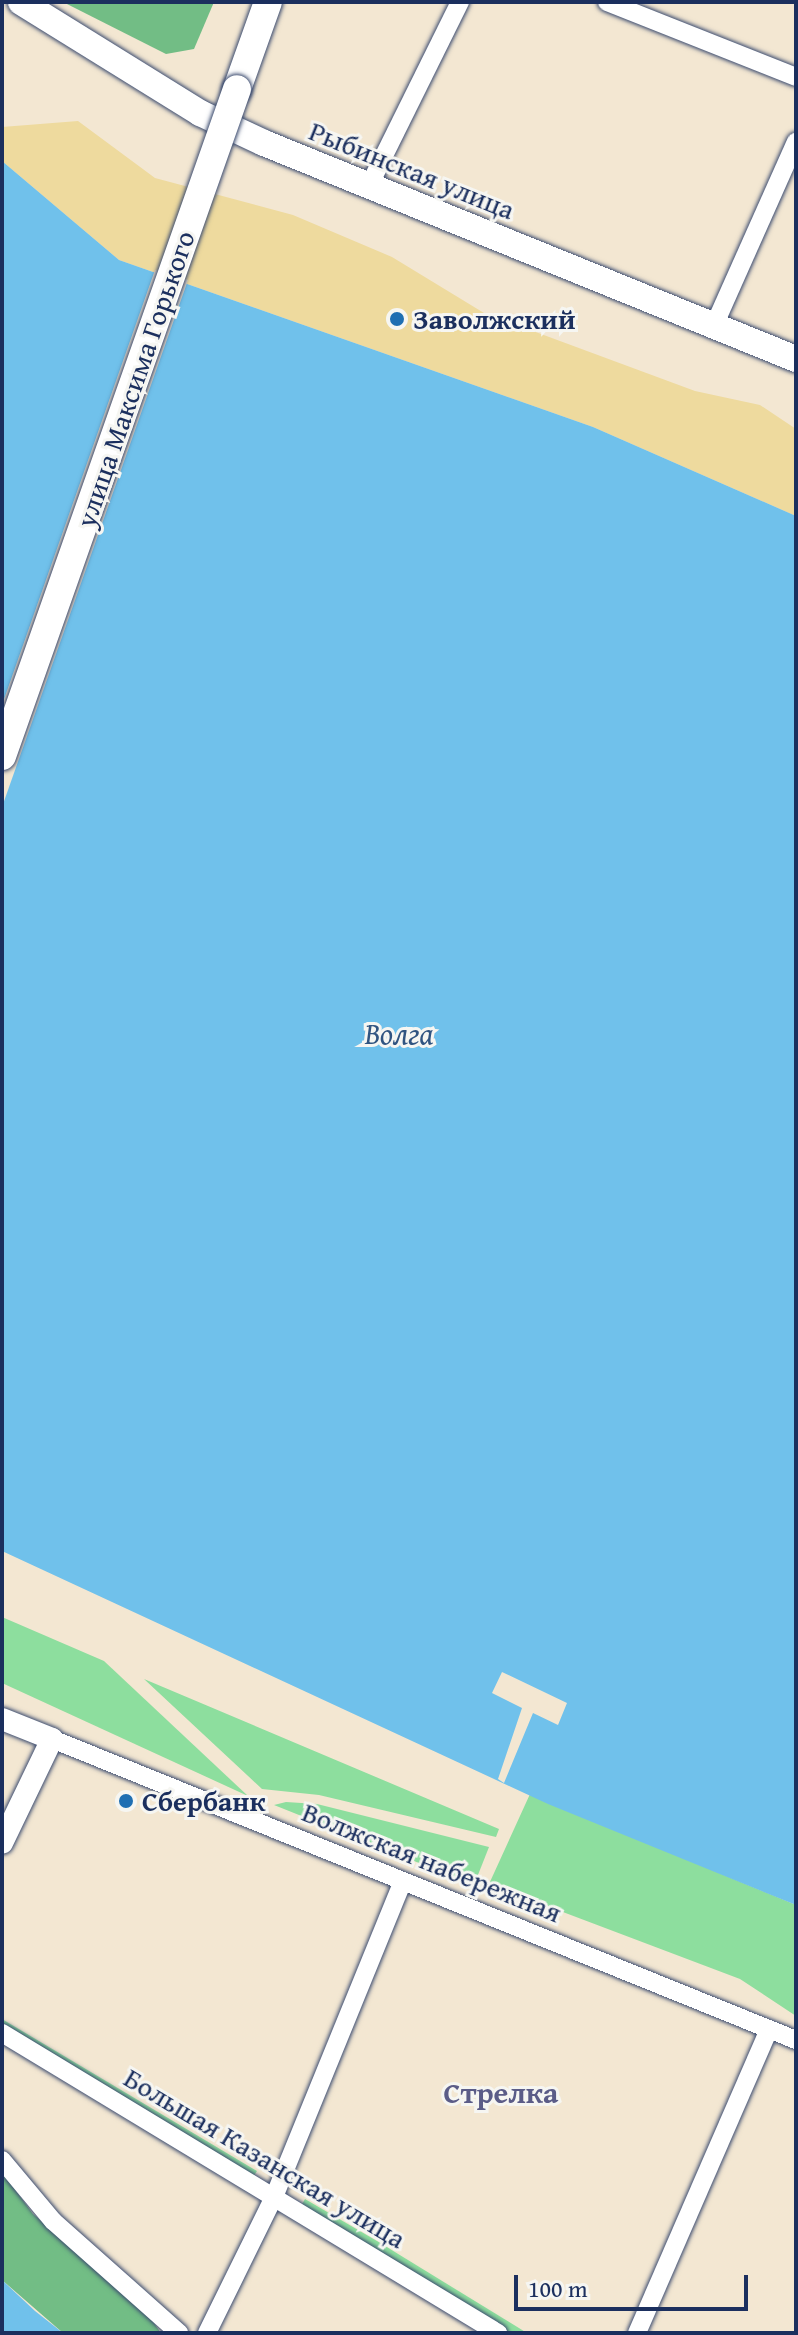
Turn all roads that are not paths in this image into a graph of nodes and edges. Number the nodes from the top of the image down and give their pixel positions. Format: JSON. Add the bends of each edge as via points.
{"nodes":[{"id":1,"x":21,"y":2,"type":"edge"},
{"id":2,"x":268,"y":2,"type":"edge"},
{"id":3,"x":460,"y":2,"type":"edge"},
{"id":4,"x":607,"y":2,"type":"edge"},
{"id":5,"x":796,"y":77,"type":"edge"},
{"id":6,"x":796,"y":142,"type":"edge"},
{"id":7,"x":368,"y":188,"type":"junction"},
{"id":8,"x":713,"y":328,"type":"junction"},
{"id":9,"x":796,"y":359,"type":"edge"},
{"id":10,"x":2,"y":756,"type":"edge"},
{"id":11,"x":2,"y":1719,"type":"edge"},
{"id":12,"x":52,"y":1739,"type":"junction"},
{"id":13,"x":2,"y":1843,"type":"edge"},
{"id":14,"x":402,"y":1884,"type":"junction"},
{"id":15,"x":769,"y":2029,"type":"junction"},
{"id":16,"x":2,"y":2033,"type":"edge"},
{"id":17,"x":796,"y":2040,"type":"edge"},
{"id":18,"x":2,"y":2160,"type":"edge"},
{"id":19,"x":274,"y":2197,"type":"junction"},
{"id":20,"x":179,"y":2333,"type":"edge"},
{"id":21,"x":207,"y":2333,"type":"edge"},
{"id":22,"x":498,"y":2333,"type":"edge"},
{"id":23,"x":637,"y":2333,"type":"edge"}],
"edges":[{"from":1,"to":7,"type":"main road","name":"Рыбинская улица","via":[[200,113]]},
{"from":2,"to":10,"type":"main road","name":"улица Максима Горького","bridge":true},
{"from":3,"to":7,"type":"street"},
{"from":4,"to":5,"type":"street"},
{"from":6,"to":8,"type":"street"},
{"from":7,"to":8,"type":"main road","name":"Рыбинская улица"},
{"from":8,"to":9,"type":"main road","name":"Рыбинская улица"},
{"from":11,"to":12,"type":"street","name":"Волжская набережная"},
{"from":12,"to":13,"type":"street"},
{"from":12,"to":14,"type":"street","name":"Волжская набережная"},
{"from":14,"to":15,"type":"street","name":"Волжская набережная"},
{"from":14,"to":19,"type":"street"},
{"from":15,"to":17,"type":"street","name":"Волжская набережная"},
{"from":15,"to":23,"type":"street"},
{"from":16,"to":19,"type":"street","name":"Большая Казанская улица"},
{"from":18,"to":20,"type":"street","via":[[53,2221]]},
{"from":19,"to":21,"type":"street"},
{"from":19,"to":22,"type":"street","name":"Большая Казанская улица"}]}
